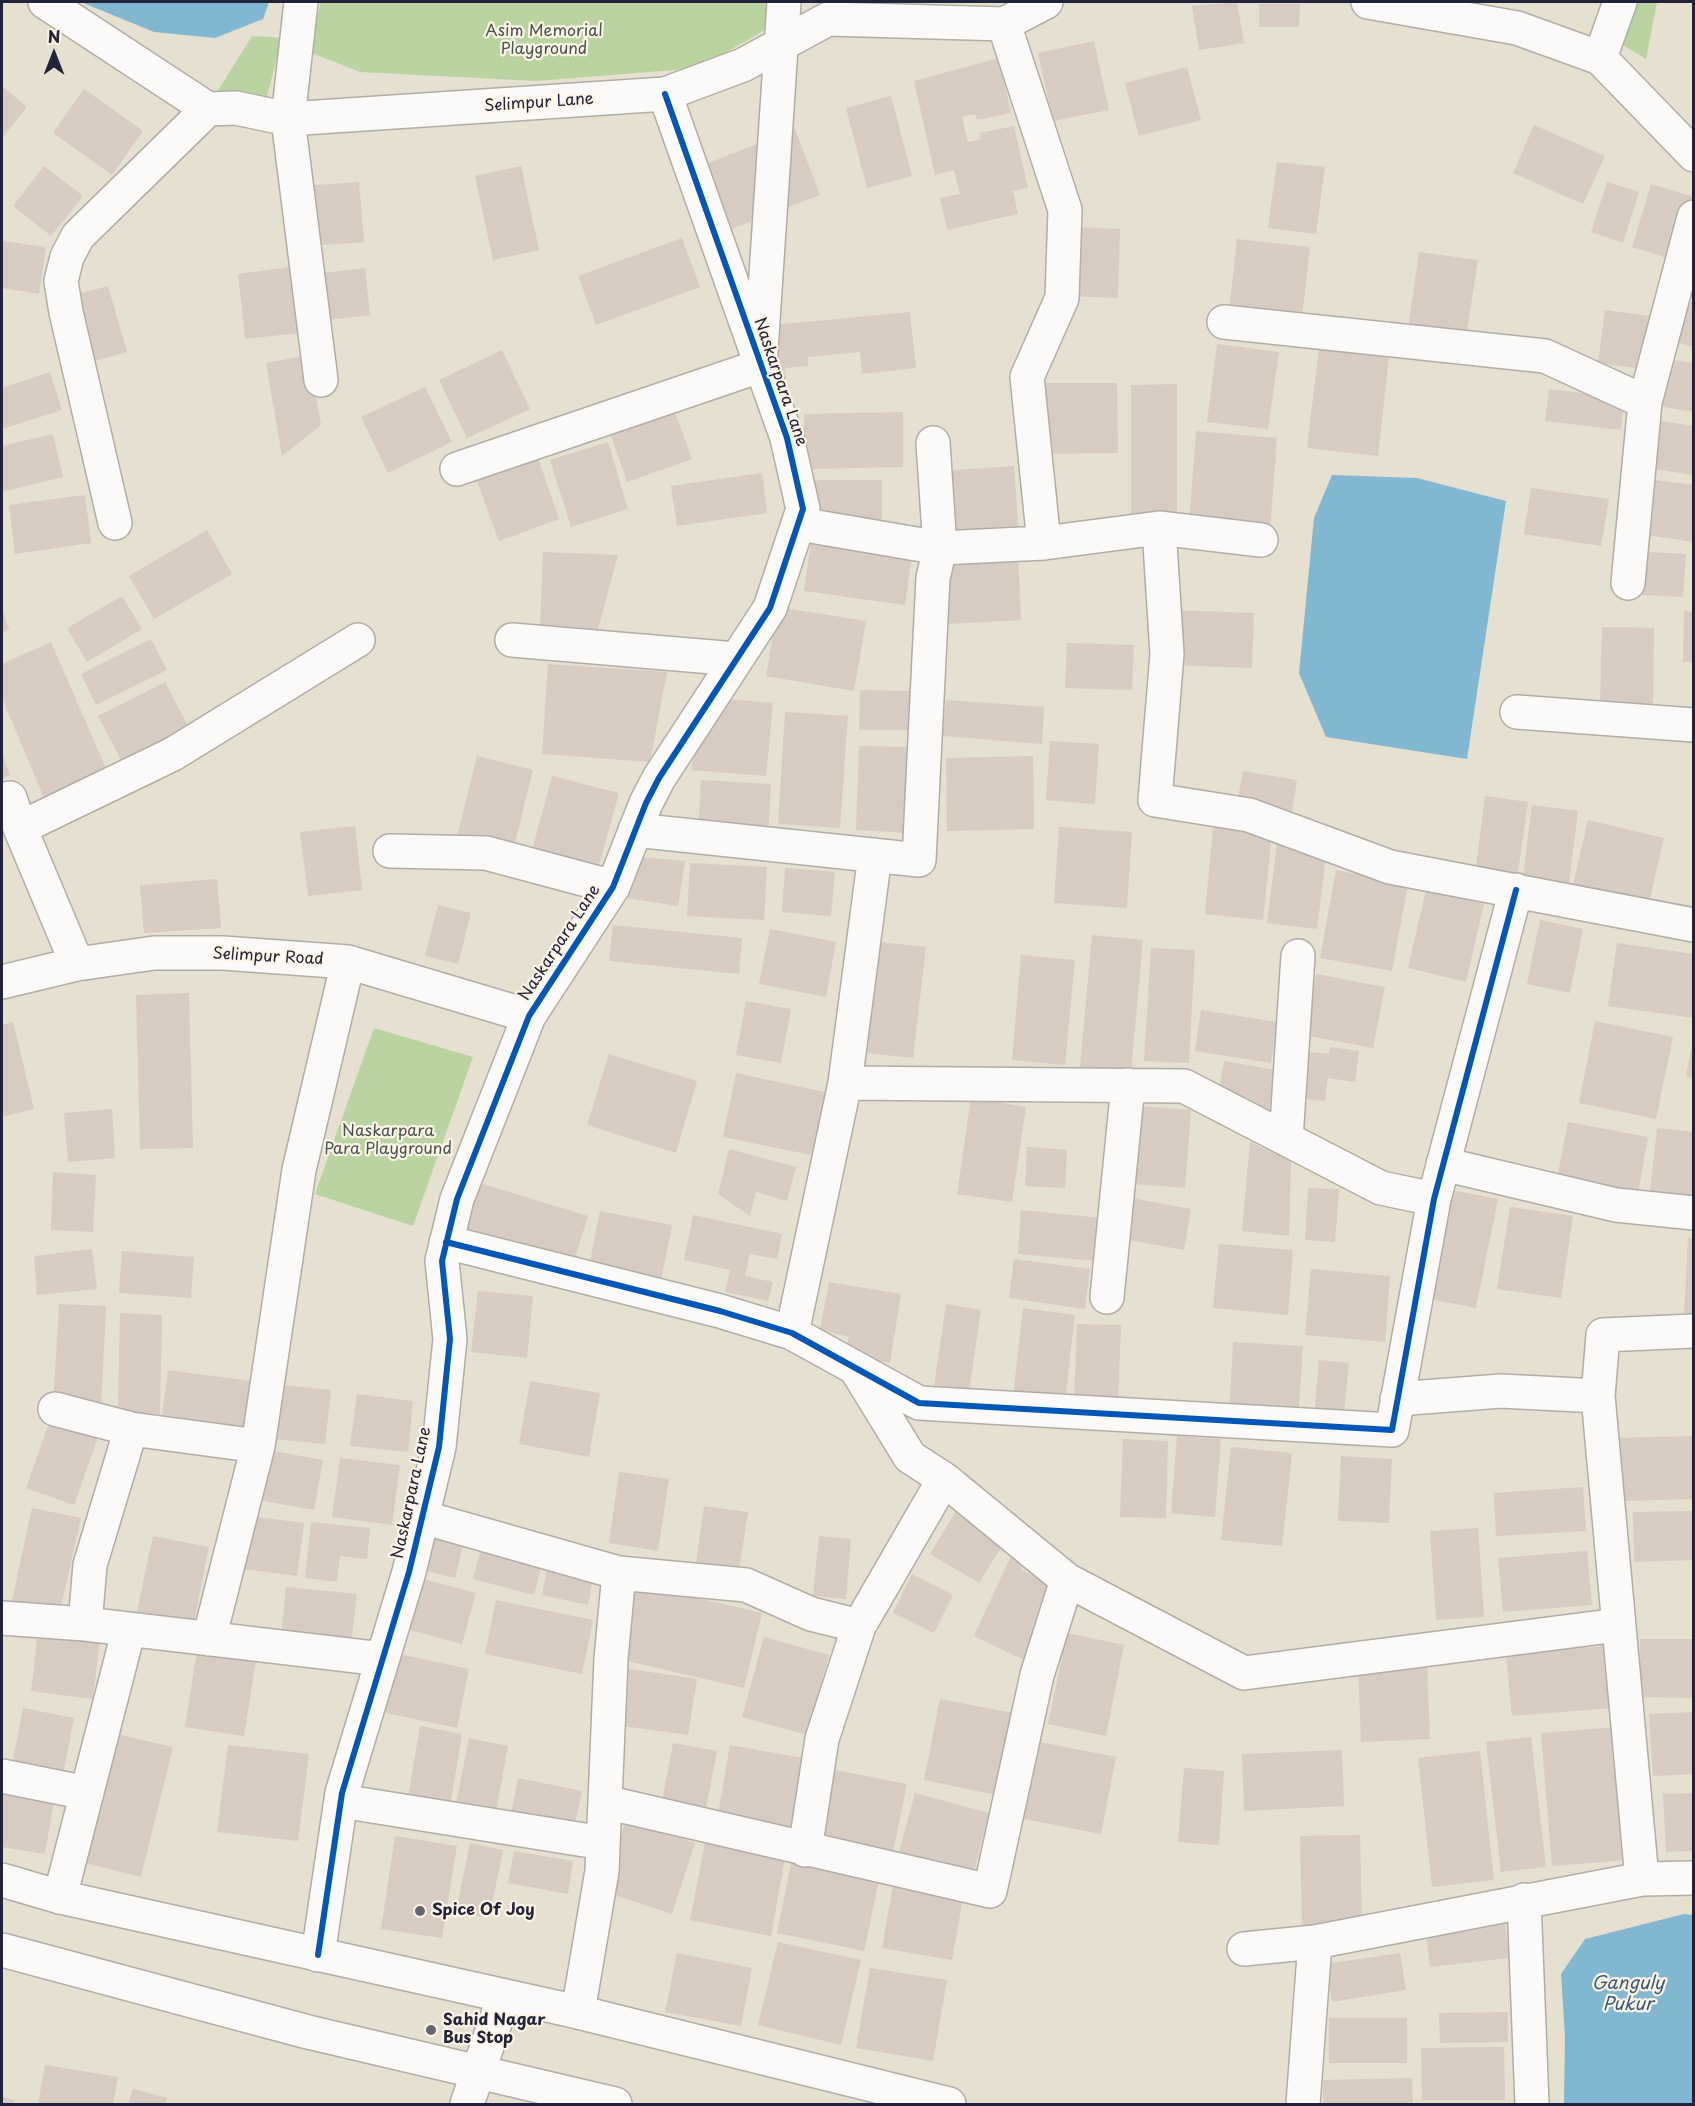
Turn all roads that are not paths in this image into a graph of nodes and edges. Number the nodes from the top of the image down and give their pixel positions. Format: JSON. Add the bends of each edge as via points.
{"nodes":[{"id":1,"x":45,"y":2,"type":"edge"},
{"id":2,"x":301,"y":2,"type":"edge"},
{"id":3,"x":784,"y":2,"type":"edge"},
{"id":4,"x":1046,"y":2,"type":"edge"},
{"id":5,"x":1368,"y":2,"type":"edge"},
{"id":6,"x":1620,"y":2,"type":"edge"},
{"id":7,"x":826,"y":10,"type":"edge"},
{"id":8,"x":1513,"y":15,"type":"edge"},
{"id":9,"x":1004,"y":24,"type":"junction"},
{"id":10,"x":1600,"y":58,"type":"junction"},
{"id":11,"x":665,"y":94,"type":"junction"},
{"id":12,"x":208,"y":109,"type":"junction"},
{"id":13,"x":288,"y":119,"type":"junction"},
{"id":14,"x":1694,"y":155,"type":"edge"},
{"id":15,"x":1694,"y":217,"type":"edge"},
{"id":16,"x":1224,"y":322,"type":"dead end"},
{"id":17,"x":760,"y":366,"type":"junction"},
{"id":18,"x":321,"y":380,"type":"dead end"},
{"id":19,"x":1645,"y":402,"type":"junction"},
{"id":20,"x":933,"y":443,"type":"dead end"},
{"id":21,"x":457,"y":469,"type":"dead end"},
{"id":22,"x":115,"y":524,"type":"dead end"},
{"id":23,"x":799,"y":524,"type":"junction"},
{"id":24,"x":1159,"y":528,"type":"junction"},
{"id":25,"x":1261,"y":540,"type":"dead end"},
{"id":26,"x":1044,"y":543,"type":"junction"},
{"id":27,"x":940,"y":548,"type":"junction"},
{"id":28,"x":1628,"y":583,"type":"dead end"},
{"id":29,"x":358,"y":640,"type":"dead end"},
{"id":30,"x":512,"y":640,"type":"dead end"},
{"id":31,"x":736,"y":660,"type":"junction"},
{"id":32,"x":1517,"y":712,"type":"dead end"},
{"id":33,"x":1694,"y":725,"type":"edge"},
{"id":34,"x":635,"y":830,"type":"junction"},
{"id":35,"x":390,"y":851,"type":"dead end"},
{"id":36,"x":875,"y":855,"type":"junction"},
{"id":37,"x":613,"y":887,"type":"junction"},
{"id":38,"x":1516,"y":890,"type":"junction"},
{"id":39,"x":1694,"y":925,"type":"edge"},
{"id":40,"x":1298,"y":956,"type":"dead end"},
{"id":41,"x":348,"y":962,"type":"junction"},
{"id":42,"x":77,"y":964,"type":"junction"},
{"id":43,"x":2,"y":982,"type":"edge"},
{"id":44,"x":529,"y":1016,"type":"junction"},
{"id":45,"x":845,"y":1083,"type":"junction"},
{"id":46,"x":1128,"y":1085,"type":"junction"},
{"id":47,"x":1286,"y":1139,"type":"junction"},
{"id":48,"x":1443,"y":1164,"type":"junction"},
{"id":49,"x":1434,"y":1199,"type":"junction"},
{"id":50,"x":1694,"y":1213,"type":"edge"},
{"id":51,"x":447,"y":1242,"type":"junction"},
{"id":52,"x":1107,"y":1297,"type":"dead end"},
{"id":53,"x":1694,"y":1331,"type":"edge"},
{"id":54,"x":792,"y":1332,"type":"junction"},
{"id":55,"x":856,"y":1368,"type":"junction"},
{"id":56,"x":1598,"y":1396,"type":"junction"},
{"id":57,"x":1397,"y":1399,"type":"junction"},
{"id":58,"x":55,"y":1409,"type":"dead end"},
{"id":59,"x":131,"y":1429,"type":"junction"},
{"id":60,"x":258,"y":1446,"type":"junction"},
{"id":61,"x":944,"y":1479,"type":"junction"},
{"id":62,"x":422,"y":1516,"type":"junction"},
{"id":63,"x":619,"y":1573,"type":"junction"},
{"id":64,"x":1067,"y":1580,"type":"junction"},
{"id":65,"x":2,"y":1618,"type":"edge"},
{"id":66,"x":85,"y":1624,"type":"junction"},
{"id":67,"x":1618,"y":1625,"type":"junction"},
{"id":68,"x":859,"y":1626,"type":"junction"},
{"id":69,"x":129,"y":1629,"type":"junction"},
{"id":70,"x":209,"y":1639,"type":"junction"},
{"id":71,"x":382,"y":1659,"type":"junction"},
{"id":72,"x":2,"y":1776,"type":"edge"},
{"id":73,"x":87,"y":1793,"type":"junction"},
{"id":74,"x":341,"y":1801,"type":"junction"},
{"id":75,"x":605,"y":1802,"type":"junction"},
{"id":76,"x":603,"y":1844,"type":"junction"},
{"id":77,"x":805,"y":1850,"type":"junction"},
{"id":78,"x":1694,"y":1878,"type":"edge"},
{"id":79,"x":1642,"y":1879,"type":"junction"},
{"id":80,"x":2,"y":1880,"type":"edge"},
{"id":81,"x":60,"y":1897,"type":"junction"},
{"id":82,"x":1524,"y":1900,"type":"junction"},
{"id":83,"x":1315,"y":1942,"type":"junction"},
{"id":84,"x":1244,"y":1948,"type":"dead end"},
{"id":85,"x":2,"y":1950,"type":"edge"},
{"id":86,"x":318,"y":1955,"type":"junction"},
{"id":87,"x":504,"y":1997,"type":"junction"},
{"id":88,"x":578,"y":2012,"type":"junction"},
{"id":89,"x":478,"y":2073,"type":"junction"},
{"id":90,"x":467,"y":2104,"type":"edge"},
{"id":91,"x":615,"y":2104,"type":"edge"},
{"id":92,"x":949,"y":2104,"type":"edge"},
{"id":93,"x":1303,"y":2104,"type":"edge"},
{"id":94,"x":1532,"y":2104,"type":"edge"}],
"edges":[{"from":1,"to":12,"type":"street"},
{"from":2,"to":13,"type":"street"},
{"from":3,"to":17,"type":"street"},
{"from":4,"to":9,"type":"street","name":"Selimpur Lane"},
{"from":5,"to":8,"type":"street"},
{"from":6,"to":10,"type":"street"},
{"from":7,"to":9,"type":"street","name":"Selimpur Lane"},
{"from":7,"to":11,"type":"street","name":"Selimpur Lane","via":[[743,65]]},
{"from":8,"to":10,"type":"street"},
{"from":9,"to":26,"type":"street","via":[[1065,210],[1062,298],[1027,376]]},
{"from":10,"to":14,"type":"street"},
{"from":11,"to":13,"type":"street","name":"Selimpur Lane"},
{"from":11,"to":17,"type":"street","name":"Naskarpara Lane"},
{"from":12,"to":13,"type":"street","name":"Selimpur Lane","via":[[236,108]]},
{"from":12,"to":22,"type":"street","via":[[78,236],[61,281]]},
{"from":13,"to":18,"type":"street"},
{"from":15,"to":19,"type":"street"},
{"from":16,"to":19,"type":"street","via":[[1545,356]]},
{"from":17,"to":21,"type":"street"},
{"from":17,"to":23,"type":"street","name":"Naskarpara Lane","via":[[787,438],[802,509]]},
{"from":19,"to":28,"type":"street"},
{"from":20,"to":27,"type":"street"},
{"from":23,"to":27,"type":"street"},
{"from":23,"to":31,"type":"street","name":"Naskarpara Lane","via":[[770,608]]},
{"from":24,"to":25,"type":"street"},
{"from":24,"to":26,"type":"street"},
{"from":24,"to":38,"type":"street","via":[[1167,654],[1155,800],[1249,815],[1390,867]]},
{"from":26,"to":27,"type":"street"},
{"from":27,"to":36,"type":"street","via":[[933,578],[919,860]]},
{"from":29,"to":42,"type":"street","via":[[173,754],[15,813]]},
{"from":30,"to":31,"type":"street"},
{"from":31,"to":34,"type":"street","name":"Naskarpara Lane","via":[[659,778]]},
{"from":32,"to":33,"type":"street"},
{"from":34,"to":36,"type":"street"},
{"from":34,"to":37,"type":"street","name":"Naskarpara Lane"},
{"from":35,"to":37,"type":"street","via":[[486,853]]},
{"from":36,"to":45,"type":"street"},
{"from":37,"to":44,"type":"street","name":"Naskarpara Lane"},
{"from":38,"to":39,"type":"street"},
{"from":38,"to":48,"type":"street"},
{"from":40,"to":47,"type":"street"},
{"from":41,"to":42,"type":"street","name":"Selimpur Road","via":[[222,953],[154,953]]},
{"from":41,"to":44,"type":"street","name":"Selimpur Road"},
{"from":41,"to":60,"type":"street","via":[[299,1170]]},
{"from":42,"to":43,"type":"street","name":"Selimpur Road"},
{"from":44,"to":51,"type":"street","name":"Naskarpara Lane","via":[[457,1199]]},
{"from":45,"to":46,"type":"street"},
{"from":45,"to":54,"type":"street"},
{"from":46,"to":47,"type":"street","via":[[1184,1086]]},
{"from":46,"to":52,"type":"street"},
{"from":47,"to":49,"type":"street","via":[[1381,1188]]},
{"from":48,"to":49,"type":"street"},
{"from":48,"to":50,"type":"street","via":[[1616,1205]]},
{"from":49,"to":57,"type":"street"},
{"from":51,"to":54,"type":"street"},
{"from":51,"to":62,"type":"street","name":"Naskarpara Lane","via":[[442,1261],[450,1339],[440,1447]]},
{"from":53,"to":56,"type":"street","via":[[1603,1335]]},
{"from":54,"to":55,"type":"street"},
{"from":55,"to":57,"type":"street","via":[[919,1402],[1392,1430]]},
{"from":55,"to":61,"type":"street","via":[[910,1457]]},
{"from":56,"to":57,"type":"street","via":[[1501,1391]]},
{"from":56,"to":67,"type":"street"},
{"from":58,"to":59,"type":"street"},
{"from":59,"to":60,"type":"street"},
{"from":59,"to":66,"type":"street","via":[[90,1565]]},
{"from":60,"to":70,"type":"street"},
{"from":61,"to":64,"type":"street"},
{"from":61,"to":68,"type":"street"},
{"from":62,"to":63,"type":"street"},
{"from":62,"to":71,"type":"street","name":"Naskarpara Lane"},
{"from":63,"to":68,"type":"street","via":[[746,1585],[812,1614]]},
{"from":63,"to":75,"type":"street"},
{"from":64,"to":67,"type":"street","via":[[1244,1673]]},
{"from":64,"to":77,"type":"street","via":[[1037,1675],[990,1891]]},
{"from":65,"to":66,"type":"street"},
{"from":66,"to":69,"type":"street"},
{"from":67,"to":79,"type":"street"},
{"from":68,"to":77,"type":"street","via":[[822,1739]]},
{"from":69,"to":70,"type":"street"},
{"from":69,"to":73,"type":"street"},
{"from":70,"to":71,"type":"street"},
{"from":71,"to":74,"type":"street","name":"Naskarpara Lane"},
{"from":72,"to":73,"type":"street"},
{"from":73,"to":81,"type":"street"},
{"from":74,"to":76,"type":"street"},
{"from":74,"to":86,"type":"street","name":"Naskarpara Lane"},
{"from":75,"to":76,"type":"street"},
{"from":75,"to":77,"type":"street"},
{"from":76,"to":88,"type":"street"},
{"from":78,"to":79,"type":"street"},
{"from":79,"to":82,"type":"street"},
{"from":80,"to":81,"type":"street"},
{"from":81,"to":86,"type":"street"},
{"from":82,"to":83,"type":"street"},
{"from":82,"to":94,"type":"street"},
{"from":83,"to":84,"type":"street"},
{"from":83,"to":93,"type":"street"},
{"from":85,"to":89,"type":"street"},
{"from":86,"to":87,"type":"street"},
{"from":87,"to":88,"type":"street"},
{"from":87,"to":89,"type":"street"},
{"from":88,"to":92,"type":"street"},
{"from":89,"to":90,"type":"street"},
{"from":89,"to":91,"type":"street"}]}
